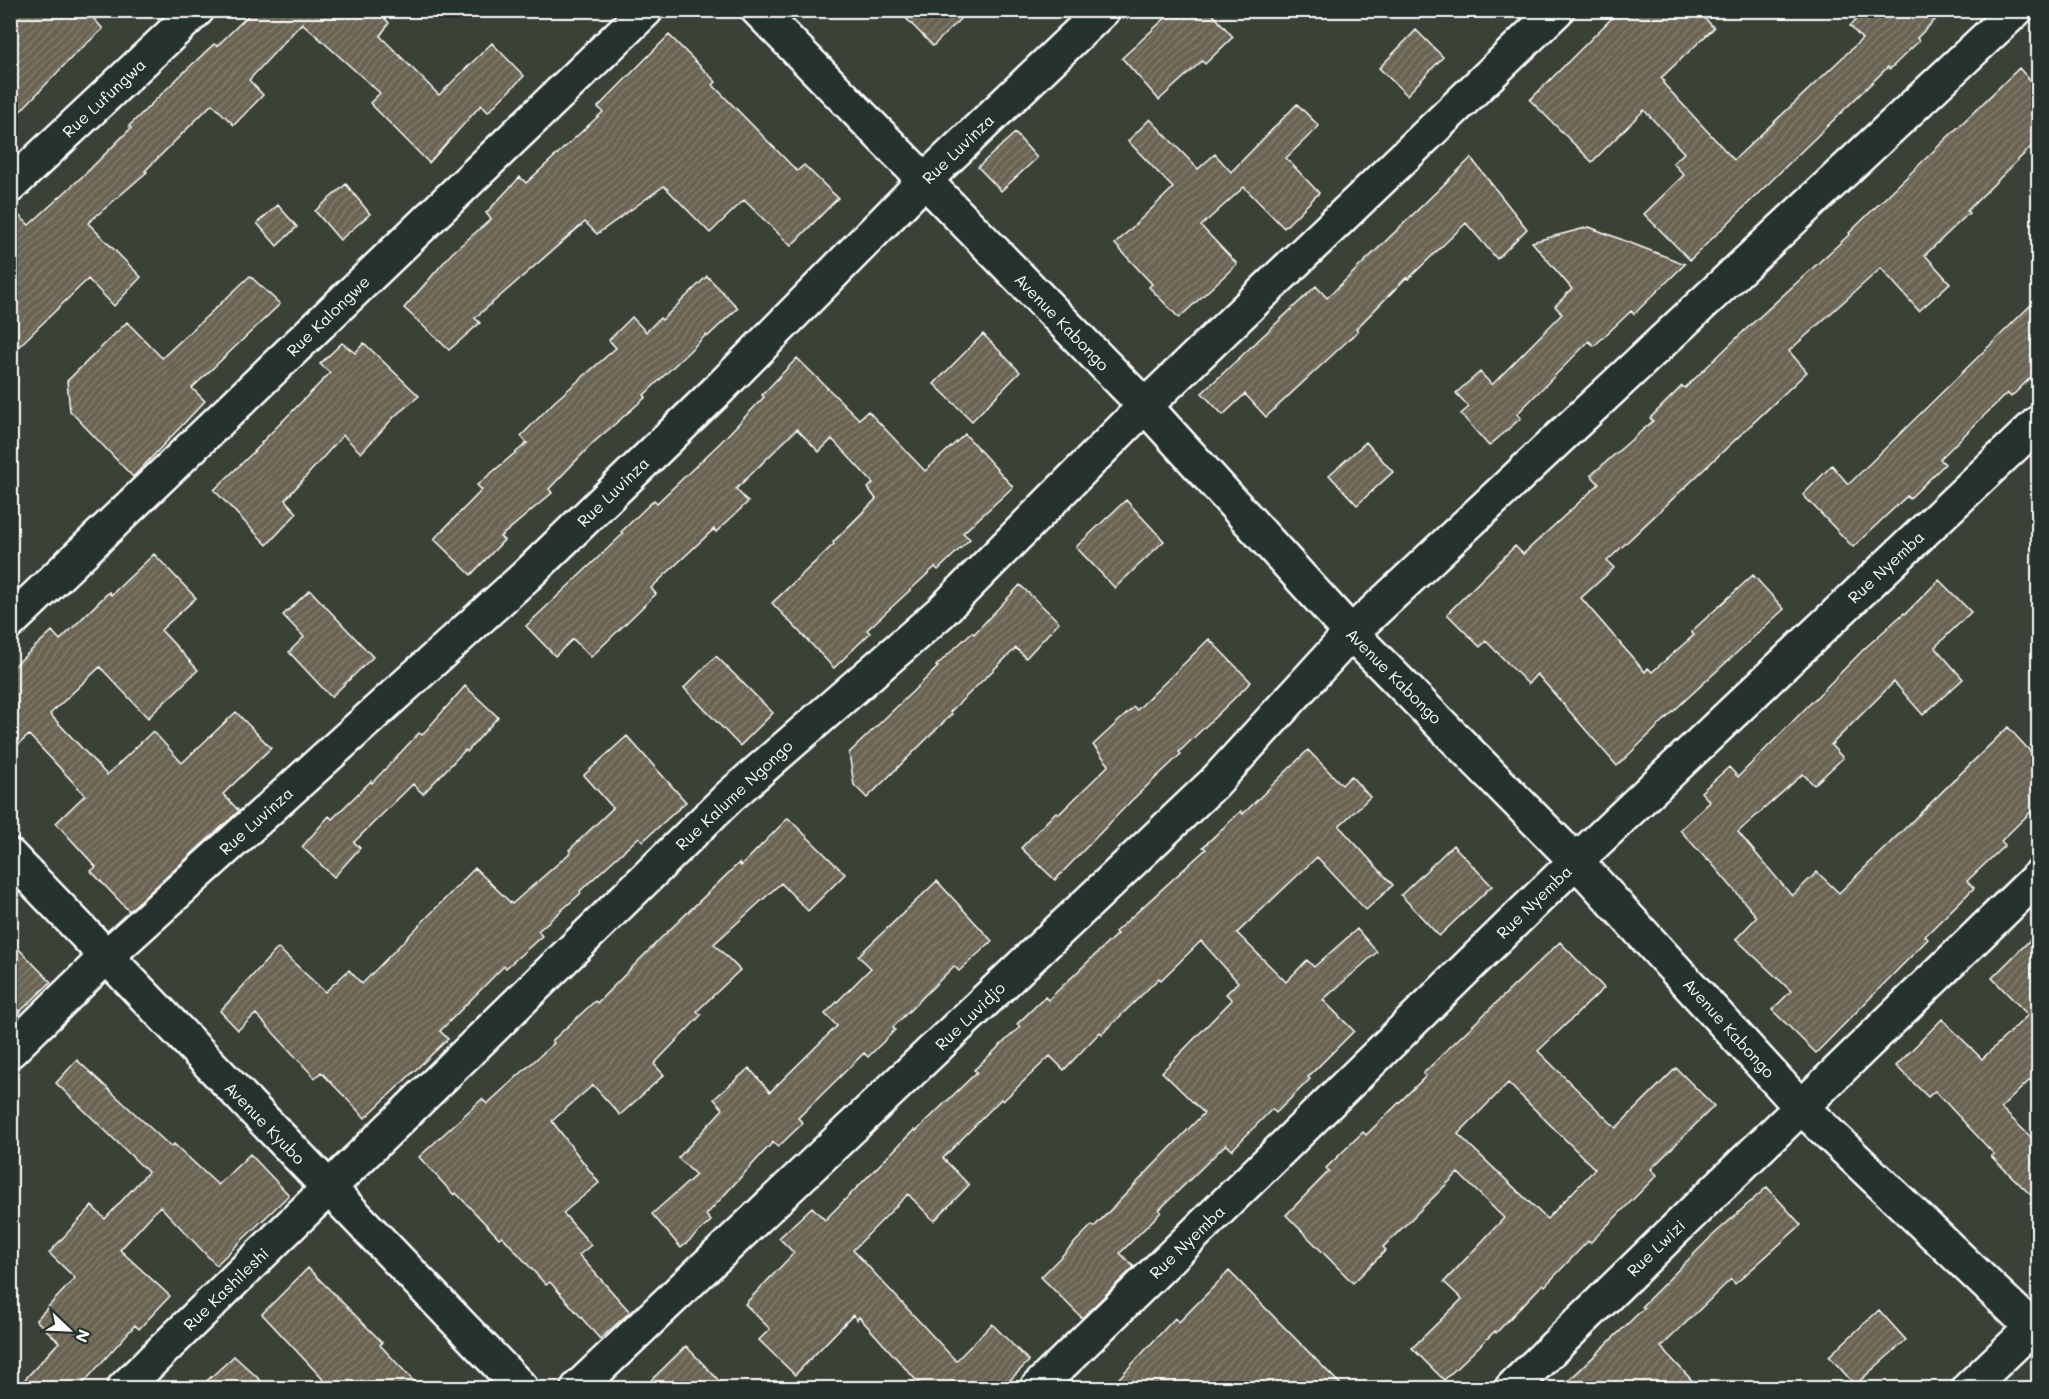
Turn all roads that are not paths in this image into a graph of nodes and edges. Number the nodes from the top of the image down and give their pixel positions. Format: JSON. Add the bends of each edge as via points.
{"nodes":[{"id":1,"x":197,"y":10,"type":"edge"},
{"id":2,"x":646,"y":10,"type":"edge"},
{"id":3,"x":758,"y":10,"type":"edge"},
{"id":4,"x":1103,"y":10,"type":"edge"},
{"id":5,"x":1557,"y":10,"type":"edge"},
{"id":6,"x":2016,"y":10,"type":"edge"},
{"id":7,"x":924,"y":182,"type":"junction"},
{"id":8,"x":10,"y":186,"type":"edge"},
{"id":9,"x":1145,"y":406,"type":"junction"},
{"id":10,"x":2038,"y":423,"type":"edge"},
{"id":11,"x":10,"y":622,"type":"edge"},
{"id":12,"x":1351,"y":633,"type":"junction"},
{"id":13,"x":10,"y":856,"type":"edge"},
{"id":14,"x":1576,"y":861,"type":"junction"},
{"id":15,"x":2038,"y":877,"type":"edge"},
{"id":16,"x":107,"y":956,"type":"junction"},
{"id":17,"x":10,"y":1051,"type":"edge"},
{"id":18,"x":1801,"y":1107,"type":"junction"},
{"id":19,"x":329,"y":1189,"type":"junction"},
{"id":20,"x":2037,"y":1327,"type":"edge"},
{"id":21,"x":124,"y":1389,"type":"edge"},
{"id":22,"x":521,"y":1389,"type":"edge"},
{"id":23,"x":578,"y":1389,"type":"edge"},
{"id":24,"x":1037,"y":1389,"type":"edge"},
{"id":25,"x":1512,"y":1389,"type":"edge"},
{"id":26,"x":1969,"y":1389,"type":"edge"}],
"edges":[{"from":1,"to":8,"type":"street","name":"Rue Lufungwa"},
{"from":2,"to":11,"type":"street","name":"Rue Kalongwe"},
{"from":3,"to":7,"type":"street","name":"Avenue Kabongo"},
{"from":4,"to":7,"type":"street","name":"Rue Luvinza"},
{"from":5,"to":9,"type":"street","name":"Rue Kalume Ngongo"},
{"from":6,"to":12,"type":"street","name":"Rue Luvidjo"},
{"from":7,"to":9,"type":"street","name":"Avenue Kabongo"},
{"from":7,"to":16,"type":"street","name":"Rue Luvinza","via":[[526,576]]},
{"from":9,"to":12,"type":"street","name":"Avenue Kabongo"},
{"from":9,"to":19,"type":"street","name":"Rue Kalume Ngongo","via":[[941,612],[730,796]]},
{"from":10,"to":14,"type":"street","name":"Rue Nyemba"},
{"from":12,"to":14,"type":"street","name":"Avenue Kabongo"},
{"from":12,"to":23,"type":"street","name":"Rue Luvidjo","via":[[1214,783]]},
{"from":13,"to":16,"type":"street","name":"Avenue Kyubo"},
{"from":14,"to":18,"type":"street","name":"Avenue Kabongo"},
{"from":14,"to":24,"type":"street","name":"Rue Nyemba"},
{"from":15,"to":18,"type":"street","name":"Rue Lwizi"},
{"from":16,"to":17,"type":"street","name":"Rue Luvinza"},
{"from":16,"to":19,"type":"street","name":"Avenue Kyubo"},
{"from":18,"to":20,"type":"street","name":"Avenue Kabongo"},
{"from":18,"to":25,"type":"street","name":"Rue Lwizi"},
{"from":19,"to":21,"type":"street","name":"Rue Kashileshi"},
{"from":19,"to":22,"type":"street","name":"Avenue Kyubo"},
{"from":20,"to":26,"type":"street"}]}
